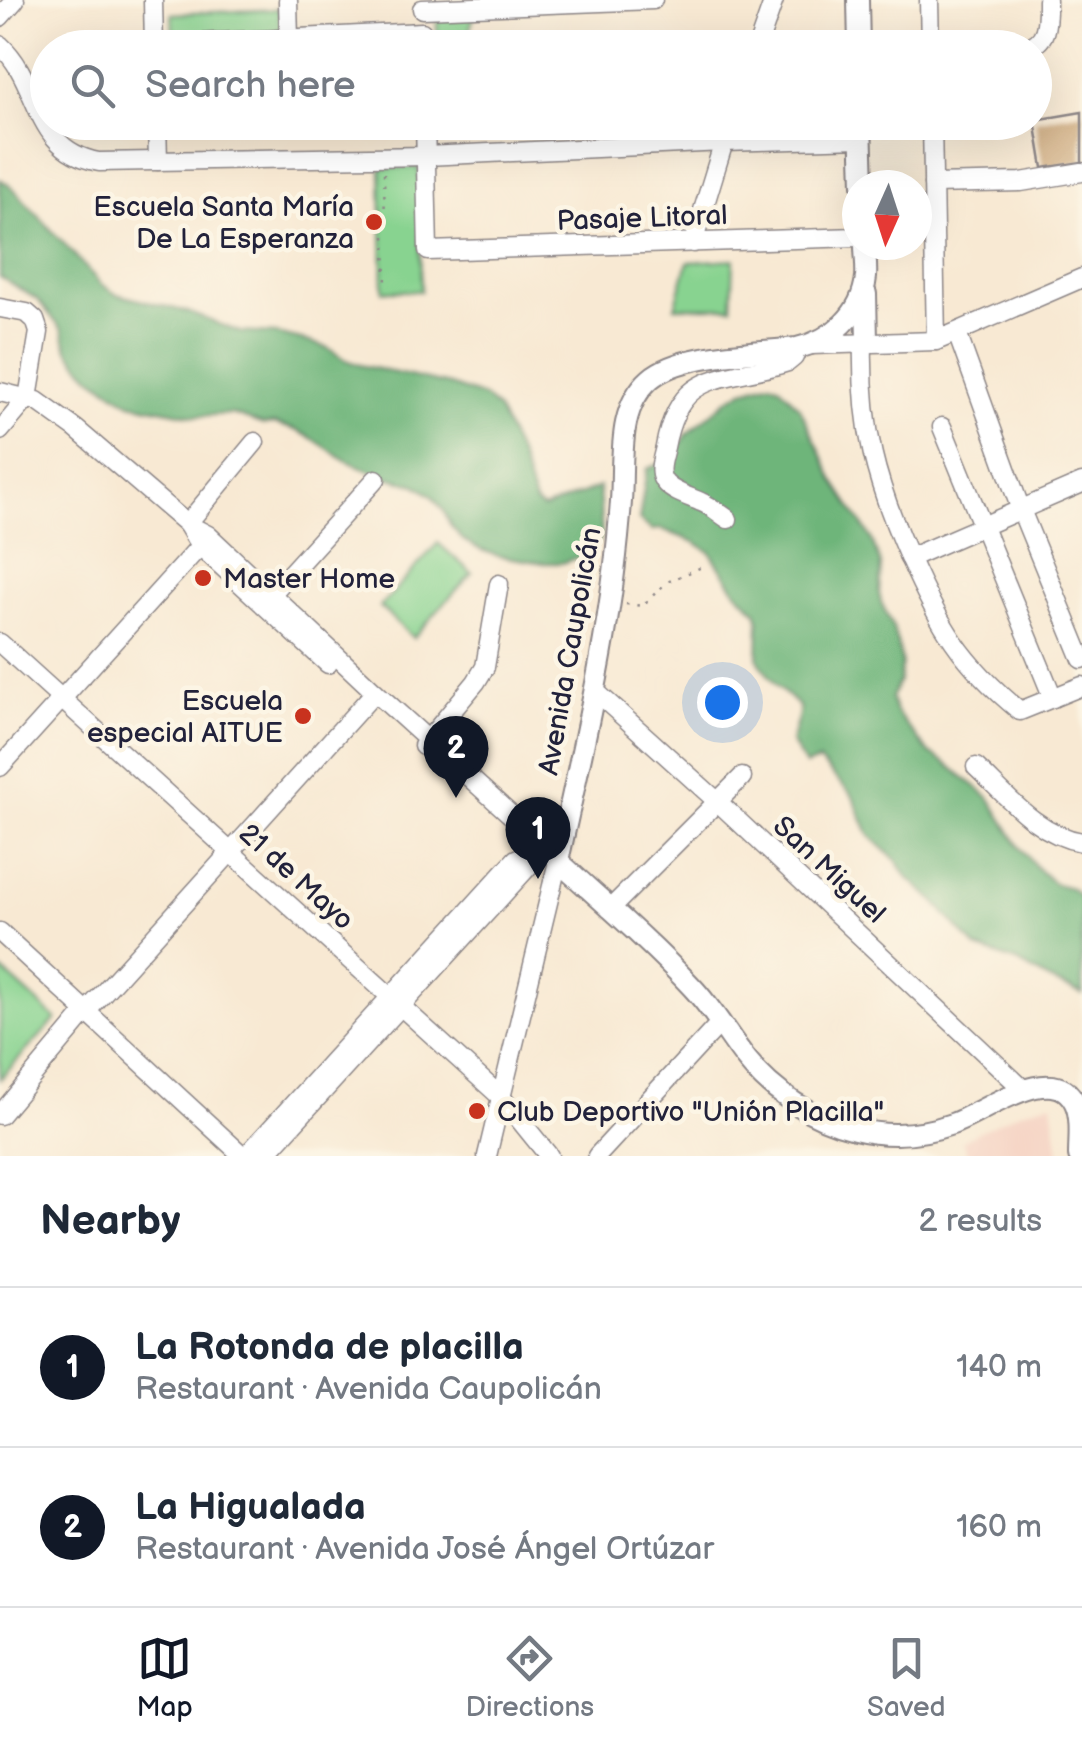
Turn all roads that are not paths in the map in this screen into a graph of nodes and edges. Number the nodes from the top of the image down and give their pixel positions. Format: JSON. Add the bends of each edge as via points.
{"nodes":[{"id":1,"x":15,"y":0,"type":"edge"},
{"id":2,"x":153,"y":0,"type":"edge"},
{"id":3,"x":288,"y":0,"type":"edge"},
{"id":4,"x":654,"y":0,"type":"edge"},
{"id":5,"x":774,"y":0,"type":"edge"},
{"id":6,"x":858,"y":0,"type":"edge"},
{"id":7,"x":930,"y":0,"type":"edge"},
{"id":8,"x":1047,"y":0,"type":"edge"},
{"id":9,"x":574,"y":2,"type":"edge"},
{"id":10,"x":422,"y":4,"type":"edge"},
{"id":11,"x":0,"y":17,"type":"edge"},
{"id":12,"x":154,"y":30,"type":"edge"},
{"id":13,"x":289,"y":30,"type":"edge"},
{"id":14,"x":423,"y":30,"type":"edge"},
{"id":15,"x":763,"y":30,"type":"edge"},
{"id":16,"x":859,"y":30,"type":"edge"},
{"id":17,"x":930,"y":30,"type":"edge"},
{"id":18,"x":1044,"y":30,"type":"edge"},
{"id":19,"x":0,"y":46,"type":"edge"},
{"id":20,"x":30,"y":93,"type":"edge"},
{"id":21,"x":58,"y":140,"type":"edge"},
{"id":22,"x":157,"y":140,"type":"edge"},
{"id":23,"x":426,"y":140,"type":"edge"},
{"id":24,"x":747,"y":140,"type":"edge"},
{"id":25,"x":862,"y":140,"type":"edge"},
{"id":26,"x":932,"y":140,"type":"edge"},
{"id":27,"x":724,"y":142,"type":"junction"},
{"id":28,"x":426,"y":156,"type":"junction"},
{"id":29,"x":158,"y":161,"type":"junction"},
{"id":30,"x":863,"y":170,"type":"edge"},
{"id":31,"x":1082,"y":172,"type":"edge"},
{"id":32,"x":933,"y":184,"type":"junction"},
{"id":33,"x":842,"y":238,"type":"edge"},
{"id":34,"x":693,"y":243,"type":"junction"},
{"id":35,"x":865,"y":260,"type":"edge"},
{"id":36,"x":866,"y":276,"type":"junction"},
{"id":37,"x":1078,"y":279,"type":"edge"},
{"id":38,"x":1082,"y":300,"type":"edge"},
{"id":39,"x":0,"y":308,"type":"edge"},
{"id":40,"x":957,"y":333,"type":"junction"},
{"id":41,"x":936,"y":340,"type":"junction"},
{"id":42,"x":865,"y":342,"type":"junction"},
{"id":43,"x":804,"y":347,"type":"junction"},
{"id":44,"x":0,"y":392,"type":"edge"},
{"id":45,"x":28,"y":398,"type":"junction"},
{"id":46,"x":942,"y":428,"type":"dead end"},
{"id":47,"x":0,"y":431,"type":"edge"},
{"id":48,"x":255,"y":442,"type":"dead end"},
{"id":49,"x":376,"y":479,"type":"dead end"},
{"id":50,"x":1082,"y":483,"type":"edge"},
{"id":51,"x":1021,"y":510,"type":"junction"},
{"id":52,"x":728,"y":519,"type":"dead end"},
{"id":53,"x":187,"y":524,"type":"junction"},
{"id":54,"x":984,"y":526,"type":"junction"},
{"id":55,"x":200,"y":546,"type":"junction"},
{"id":56,"x":909,"y":558,"type":"junction"},
{"id":57,"x":500,"y":584,"type":"dead end"},
{"id":58,"x":267,"y":599,"type":"junction"},
{"id":59,"x":0,"y":644,"type":"edge"},
{"id":60,"x":1082,"y":659,"type":"edge"},
{"id":61,"x":1082,"y":686,"type":"edge"},
{"id":62,"x":595,"y":690,"type":"junction"},
{"id":63,"x":371,"y":696,"type":"junction"},
{"id":64,"x":1053,"y":698,"type":"junction"},
{"id":65,"x":62,"y":699,"type":"junction"},
{"id":66,"x":425,"y":744,"type":"junction"},
{"id":67,"x":976,"y":767,"type":"dead end"},
{"id":68,"x":0,"y":768,"type":"edge"},
{"id":69,"x":742,"y":777,"type":"dead end"},
{"id":70,"x":718,"y":802,"type":"junction"},
{"id":71,"x":1082,"y":842,"type":"edge"},
{"id":72,"x":539,"y":847,"type":"junction"},
{"id":73,"x":229,"y":852,"type":"junction"},
{"id":74,"x":558,"y":861,"type":"junction"},
{"id":75,"x":610,"y":909,"type":"junction"},
{"id":76,"x":0,"y":932,"type":"edge"},
{"id":77,"x":396,"y":1002,"type":"junction"},
{"id":78,"x":86,"y":1011,"type":"junction"},
{"id":79,"x":720,"y":1022,"type":"junction"},
{"id":80,"x":1024,"y":1090,"type":"junction"},
{"id":81,"x":501,"y":1097,"type":"junction"},
{"id":82,"x":0,"y":1115,"type":"edge"},
{"id":83,"x":1080,"y":1125,"type":"edge"},
{"id":84,"x":244,"y":1156,"type":"edge"},
{"id":85,"x":264,"y":1156,"type":"edge"},
{"id":86,"x":488,"y":1156,"type":"edge"},
{"id":87,"x":549,"y":1156,"type":"edge"},
{"id":88,"x":597,"y":1156,"type":"edge"},
{"id":89,"x":1080,"y":1156,"type":"edge"}],
"edges":[{"from":1,"to":11,"type":"street"},
{"from":2,"to":12,"type":"street"},
{"from":3,"to":13,"type":"street"},
{"from":4,"to":9,"type":"street"},
{"from":5,"to":15,"type":"street"},
{"from":6,"to":16,"type":"main road"},
{"from":7,"to":17,"type":"street"},
{"from":8,"to":18,"type":"street"},
{"from":9,"to":10,"type":"street"},
{"from":10,"to":14,"type":"street"},
{"from":19,"to":20,"type":"street"},
{"from":21,"to":29,"type":"street","via":[[99,162]]},
{"from":22,"to":29,"type":"street"},
{"from":23,"to":28,"type":"street"},
{"from":24,"to":27,"type":"street"},
{"from":25,"to":30,"type":"main road"},
{"from":26,"to":32,"type":"street"},
{"from":27,"to":28,"type":"street"},
{"from":27,"to":34,"type":"street"},
{"from":28,"to":29,"type":"street"},
{"from":28,"to":34,"type":"street","name":"Pasaje Litoral","via":[[428,251]]},
{"from":31,"to":32,"type":"street","via":[[1021,182]]},
{"from":32,"to":41,"type":"street"},
{"from":33,"to":34,"type":"street","name":"Pasaje Litoral"},
{"from":35,"to":36,"type":"main road"},
{"from":36,"to":42,"type":"main road"},
{"from":36,"to":43,"type":"main road","via":[[848,320]]},
{"from":37,"to":38,"type":"street"},
{"from":37,"to":40,"type":"street"},
{"from":39,"to":45,"type":"street","via":[[28,314],[38,326]]},
{"from":40,"to":41,"type":"street"},
{"from":40,"to":51,"type":"street"},
{"from":41,"to":42,"type":"street"},
{"from":42,"to":43,"type":"street"},
{"from":42,"to":56,"type":"street","via":[[863,391],[874,465]]},
{"from":43,"to":52,"type":"street","via":[[788,362],[708,380],[674,411],[660,474],[664,483]]},
{"from":43,"to":62,"type":"main road","name":"Avenida Caupolicán","via":[[690,360],[660,372],[632,404]]},
{"from":44,"to":45,"type":"street"},
{"from":45,"to":47,"type":"street"},
{"from":45,"to":53,"type":"street","via":[[76,429]]},
{"from":46,"to":54,"type":"street"},
{"from":48,"to":53,"type":"street"},
{"from":49,"to":58,"type":"street"},
{"from":50,"to":51,"type":"street"},
{"from":51,"to":54,"type":"street"},
{"from":51,"to":60,"type":"street"},
{"from":53,"to":55,"type":"street"},
{"from":53,"to":58,"type":"street","via":[[208,534]]},
{"from":54,"to":56,"type":"street"},
{"from":54,"to":64,"type":"street"},
{"from":55,"to":58,"type":"street"},
{"from":55,"to":65,"type":"street"},
{"from":56,"to":64,"type":"street","via":[[950,640],[990,685],[1020,712]]},
{"from":57,"to":66,"type":"street","via":[[484,667]]},
{"from":58,"to":63,"type":"street"},
{"from":59,"to":65,"type":"street","name":"21 de Mayo"},
{"from":61,"to":64,"type":"street"},
{"from":62,"to":70,"type":"street","name":"San Miguel"},
{"from":62,"to":74,"type":"main road","name":"Avenida Caupolicán"},
{"from":63,"to":66,"type":"street"},
{"from":63,"to":73,"type":"street"},
{"from":65,"to":68,"type":"street"},
{"from":65,"to":73,"type":"street","name":"21 de Mayo"},
{"from":66,"to":72,"type":"street"},
{"from":67,"to":71,"type":"street","via":[[1042,826]]},
{"from":69,"to":70,"type":"street"},
{"from":70,"to":75,"type":"street"},
{"from":70,"to":80,"type":"street","name":"San Miguel"},
{"from":72,"to":74,"type":"street"},
{"from":72,"to":77,"type":"street","via":[[528,867]]},
{"from":73,"to":77,"type":"street","name":"21 de Mayo"},
{"from":73,"to":78,"type":"street"},
{"from":74,"to":75,"type":"main road"},
{"from":74,"to":81,"type":"street","name":"Avenida Caupolicán"},
{"from":75,"to":79,"type":"main road"},
{"from":76,"to":78,"type":"street"},
{"from":77,"to":81,"type":"street","name":"21 de Mayo"},
{"from":77,"to":84,"type":"street"},
{"from":77,"to":85,"type":"street"},
{"from":78,"to":82,"type":"street"},
{"from":78,"to":84,"type":"street"},
{"from":79,"to":80,"type":"main road","via":[[782,1094],[860,1130],[940,1128]]},
{"from":79,"to":88,"type":"street"},
{"from":80,"to":83,"type":"main road","via":[[1062,1090],[1076,1104]]},
{"from":81,"to":86,"type":"street","name":"Avenida Caupolicán"},
{"from":81,"to":87,"type":"street","name":"21 de Mayo"},
{"from":83,"to":89,"type":"main road"}]}
